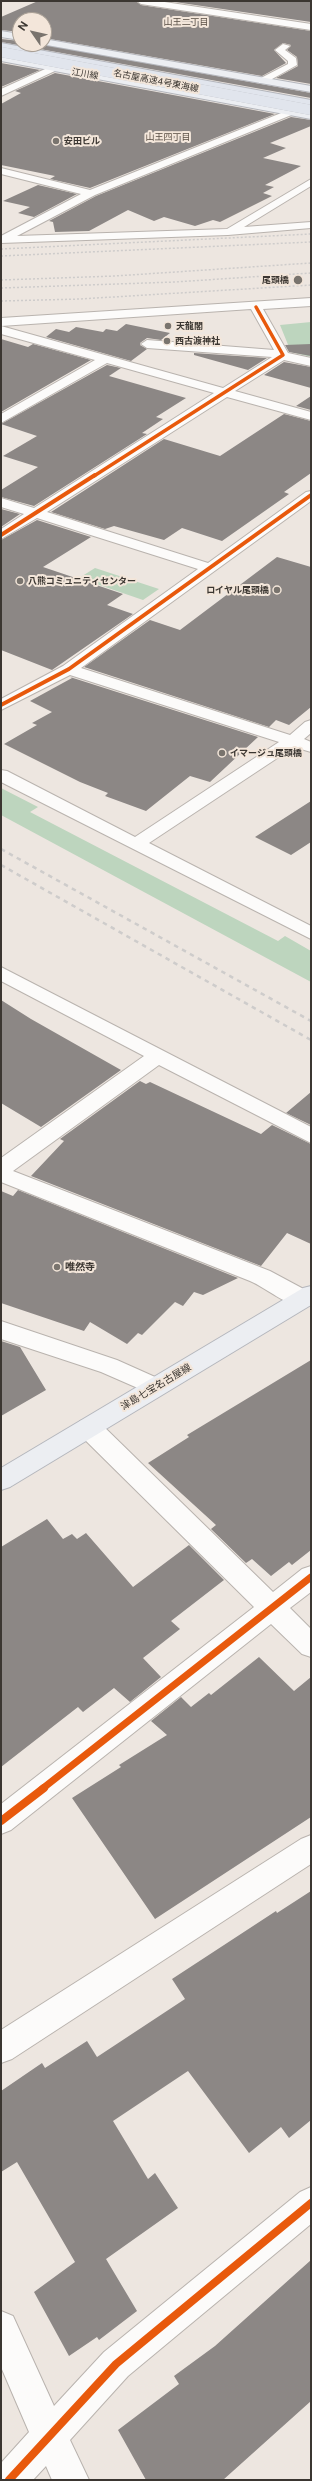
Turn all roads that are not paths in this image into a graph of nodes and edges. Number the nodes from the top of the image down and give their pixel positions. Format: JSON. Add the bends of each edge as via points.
{"nodes":[{"id":1,"x":141,"y":1,"type":"edge"},
{"id":2,"x":311,"y":27,"type":"edge"},
{"id":3,"x":1,"y":34,"type":"edge"},
{"id":4,"x":12,"y":36,"type":"edge"},
{"id":5,"x":1,"y":41,"type":"edge"},
{"id":6,"x":52,"y":43,"type":"edge"},
{"id":7,"x":1,"y":46,"type":"edge"},
{"id":8,"x":286,"y":46,"type":"dead end"},
{"id":9,"x":1,"y":52,"type":"edge"},
{"id":10,"x":1,"y":58,"type":"edge"},
{"id":11,"x":293,"y":60,"type":"junction"},
{"id":12,"x":305,"y":60,"type":"dead end"},
{"id":13,"x":54,"y":68,"type":"junction"},
{"id":14,"x":262,"y":81,"type":"junction"},
{"id":15,"x":311,"y":90,"type":"edge"},
{"id":16,"x":1,"y":93,"type":"edge"},
{"id":17,"x":311,"y":96,"type":"edge"},
{"id":18,"x":311,"y":104,"type":"edge"},
{"id":19,"x":311,"y":110,"type":"edge"},
{"id":20,"x":292,"y":112,"type":"junction"},
{"id":21,"x":311,"y":116,"type":"edge"},
{"id":22,"x":1,"y":171,"type":"edge"},
{"id":23,"x":311,"y":182,"type":"edge"},
{"id":24,"x":91,"y":193,"type":"junction"},
{"id":25,"x":311,"y":225,"type":"edge"},
{"id":26,"x":228,"y":232,"type":"junction"},
{"id":27,"x":3,"y":241,"type":"edge"},
{"id":28,"x":311,"y":302,"type":"edge"},
{"id":29,"x":256,"y":307,"type":"junction"},
{"id":30,"x":1,"y":322,"type":"edge"},
{"id":31,"x":1,"y":330,"type":"edge"},
{"id":32,"x":147,"y":344,"type":"dead end"},
{"id":33,"x":283,"y":355,"type":"junction"},
{"id":34,"x":106,"y":359,"type":"junction"},
{"id":35,"x":311,"y":362,"type":"edge"},
{"id":36,"x":225,"y":392,"type":"junction"},
{"id":37,"x":311,"y":416,"type":"edge"},
{"id":38,"x":1,"y":420,"type":"edge"},
{"id":39,"x":311,"y":495,"type":"edge"},
{"id":40,"x":1,"y":502,"type":"edge"},
{"id":41,"x":36,"y":513,"type":"junction"},
{"id":42,"x":1,"y":535,"type":"edge"},
{"id":43,"x":210,"y":568,"type":"junction"},
{"id":44,"x":69,"y":668,"type":"junction"},
{"id":45,"x":1,"y":705,"type":"edge"},
{"id":46,"x":311,"y":725,"type":"edge"},
{"id":47,"x":292,"y":741,"type":"junction"},
{"id":48,"x":311,"y":747,"type":"edge"},
{"id":49,"x":1,"y":775,"type":"edge"},
{"id":50,"x":136,"y":844,"type":"junction"},
{"id":51,"x":311,"y":933,"type":"edge"},
{"id":52,"x":4,"y":977,"type":"edge"},
{"id":53,"x":158,"y":1056,"type":"junction"},
{"id":54,"x":311,"y":1136,"type":"edge"},
{"id":55,"x":1,"y":1168,"type":"edge"},
{"id":56,"x":1,"y":1174,"type":"edge"},
{"id":57,"x":307,"y":1296,"type":"edge"},
{"id":58,"x":1,"y":1330,"type":"edge"},
{"id":59,"x":156,"y":1387,"type":"junction"},
{"id":60,"x":89,"y":1428,"type":"junction"},
{"id":61,"x":1,"y":1480,"type":"edge"},
{"id":62,"x":311,"y":1577,"type":"edge"},
{"id":63,"x":272,"y":1608,"type":"junction"},
{"id":64,"x":311,"y":1646,"type":"edge"},
{"id":65,"x":1,"y":1821,"type":"edge"},
{"id":66,"x":311,"y":1848,"type":"edge"},
{"id":67,"x":1,"y":2048,"type":"edge"},
{"id":68,"x":311,"y":2203,"type":"edge"},
{"id":69,"x":1,"y":2328,"type":"edge"},
{"id":70,"x":49,"y":2436,"type":"junction"},
{"id":71,"x":9,"y":2480,"type":"edge"},
{"id":72,"x":71,"y":2480,"type":"edge"}],
"edges":[{"from":1,"to":2,"type":"street"},
{"from":3,"to":4,"type":"main road"},
{"from":5,"to":17,"type":"highway","name":"名古屋高速4号東海線"},
{"from":6,"to":14,"type":"main road"},
{"from":7,"to":18,"type":"highway"},
{"from":8,"to":11,"type":"street","via":[[279,50]]},
{"from":9,"to":19,"type":"highway","name":"名古屋高速4号東海線","bridge":true},
{"from":10,"to":13,"type":"main road","name":"江川線"},
{"from":11,"to":12,"type":"street"},
{"from":11,"to":14,"type":"street","via":[[292,65]]},
{"from":13,"to":16,"type":"street"},
{"from":13,"to":20,"type":"main road","name":"江川線"},
{"from":14,"to":15,"type":"main road"},
{"from":18,"to":20,"type":"street"},
{"from":20,"to":21,"type":"main road","name":"江川線"},
{"from":20,"to":24,"type":"street"},
{"from":22,"to":24,"type":"street"},
{"from":23,"to":26,"type":"street"},
{"from":24,"to":27,"type":"street"},
{"from":25,"to":26,"type":"street"},
{"from":26,"to":27,"type":"street"},
{"from":28,"to":29,"type":"street"},
{"from":29,"to":30,"type":"street"},
{"from":29,"to":33,"type":"street"},
{"from":31,"to":34,"type":"street"},
{"from":32,"to":33,"type":"street"},
{"from":33,"to":35,"type":"street"},
{"from":33,"to":36,"type":"street"},
{"from":34,"to":36,"type":"street"},
{"from":34,"to":38,"type":"street"},
{"from":36,"to":37,"type":"street"},
{"from":36,"to":41,"type":"street"},
{"from":39,"to":43,"type":"street"},
{"from":40,"to":41,"type":"street"},
{"from":41,"to":42,"type":"street"},
{"from":41,"to":43,"type":"street"},
{"from":43,"to":44,"type":"street"},
{"from":44,"to":45,"type":"street"},
{"from":44,"to":47,"type":"street"},
{"from":46,"to":47,"type":"street"},
{"from":47,"to":48,"type":"street"},
{"from":47,"to":50,"type":"street"},
{"from":49,"to":50,"type":"street"},
{"from":50,"to":51,"type":"street"},
{"from":52,"to":53,"type":"street"},
{"from":53,"to":54,"type":"street"},
{"from":53,"to":55,"type":"street"},
{"from":56,"to":57,"type":"street"},
{"from":57,"to":59,"type":"main road","name":"津島七宝名古屋線"},
{"from":58,"to":59,"type":"street","via":[[109,1366]]},
{"from":59,"to":60,"type":"main road","name":"津島七宝名古屋線"},
{"from":60,"to":61,"type":"main road","name":"津島七宝名古屋線"},
{"from":60,"to":63,"type":"street"},
{"from":62,"to":63,"type":"street"},
{"from":63,"to":64,"type":"street"},
{"from":63,"to":65,"type":"street"},
{"from":66,"to":67,"type":"street"},
{"from":68,"to":70,"type":"street","via":[[116,2364]]},
{"from":69,"to":70,"type":"street"},
{"from":70,"to":71,"type":"street"},
{"from":70,"to":72,"type":"street"}]}
